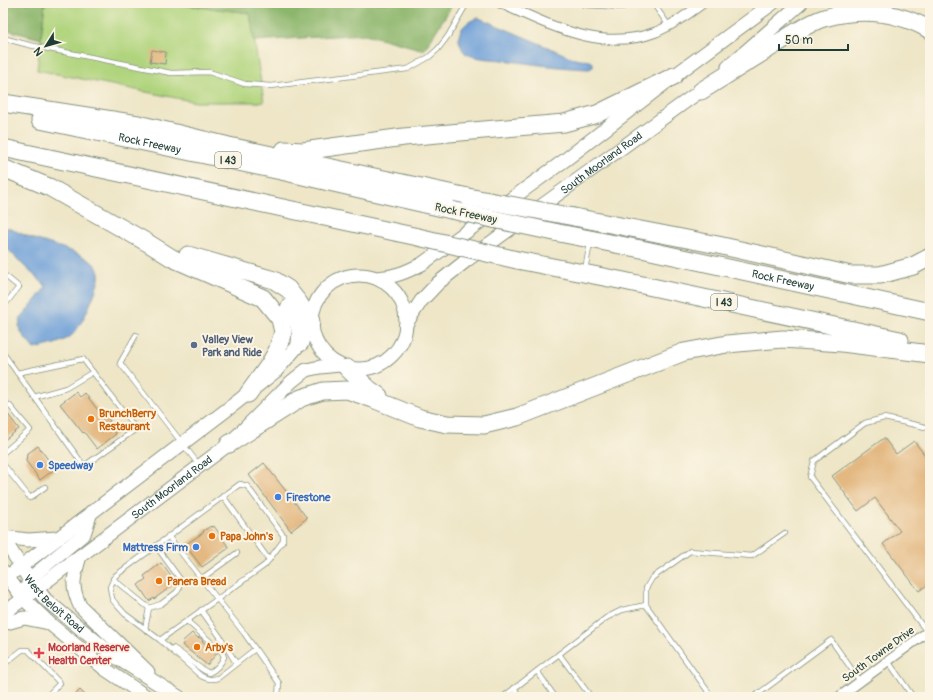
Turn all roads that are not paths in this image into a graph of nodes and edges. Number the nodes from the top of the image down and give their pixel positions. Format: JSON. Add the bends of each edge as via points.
{"nodes":[{"id":1,"x":467,"y":3,"type":"edge"},
{"id":2,"x":500,"y":3,"type":"edge"},
{"id":3,"x":583,"y":3,"type":"edge"},
{"id":4,"x":630,"y":3,"type":"edge"},
{"id":5,"x":653,"y":3,"type":"edge"},
{"id":6,"x":703,"y":3,"type":"edge"},
{"id":7,"x":773,"y":3,"type":"edge"},
{"id":8,"x":801,"y":3,"type":"edge"},
{"id":9,"x":693,"y":6,"type":"edge"},
{"id":10,"x":669,"y":26,"type":"junction"},
{"id":11,"x":930,"y":30,"type":"edge"},
{"id":12,"x":3,"y":38,"type":"edge"},
{"id":13,"x":674,"y":76,"type":"junction"},
{"id":14,"x":701,"y":91,"type":"junction"},
{"id":15,"x":3,"y":103,"type":"edge"},
{"id":16,"x":3,"y":112,"type":"edge"},
{"id":17,"x":229,"y":146,"type":"junction"},
{"id":18,"x":3,"y":148,"type":"edge"},
{"id":19,"x":3,"y":168,"type":"edge"},
{"id":20,"x":591,"y":239,"type":"junction"},
{"id":21,"x":148,"y":242,"type":"junction"},
{"id":22,"x":190,"y":255,"type":"junction"},
{"id":23,"x":930,"y":257,"type":"edge"},
{"id":24,"x":585,"y":273,"type":"junction"},
{"id":25,"x":3,"y":274,"type":"edge"},
{"id":26,"x":376,"y":278,"type":"junction"},
{"id":27,"x":3,"y":307,"type":"edge"},
{"id":28,"x":930,"y":312,"type":"edge"},
{"id":29,"x":406,"y":324,"type":"junction"},
{"id":30,"x":311,"y":325,"type":"junction"},
{"id":31,"x":136,"y":336,"type":"dead end"},
{"id":32,"x":300,"y":343,"type":"junction"},
{"id":33,"x":930,"y":347,"type":"edge"},
{"id":34,"x":3,"y":353,"type":"edge"},
{"id":35,"x":930,"y":354,"type":"edge"},
{"id":36,"x":343,"y":367,"type":"junction"},
{"id":37,"x":93,"y":372,"type":"junction"},
{"id":38,"x":17,"y":373,"type":"junction"},
{"id":39,"x":248,"y":394,"type":"junction"},
{"id":40,"x":34,"y":397,"type":"junction"},
{"id":41,"x":3,"y":401,"type":"edge"},
{"id":42,"x":397,"y":409,"type":"junction"},
{"id":43,"x":930,"y":428,"type":"edge"},
{"id":44,"x":182,"y":443,"type":"junction"},
{"id":45,"x":229,"y":444,"type":"junction"},
{"id":46,"x":3,"y":453,"type":"edge"},
{"id":47,"x":3,"y":464,"type":"edge"},
{"id":48,"x":200,"y":466,"type":"junction"},
{"id":49,"x":45,"y":487,"type":"dead end"},
{"id":50,"x":223,"y":496,"type":"junction"},
{"id":51,"x":92,"y":512,"type":"junction"},
{"id":52,"x":785,"y":533,"type":"dead end"},
{"id":53,"x":168,"y":536,"type":"junction"},
{"id":54,"x":3,"y":538,"type":"edge"},
{"id":55,"x":58,"y":538,"type":"junction"},
{"id":56,"x":156,"y":546,"type":"junction"},
{"id":57,"x":237,"y":553,"type":"dead end"},
{"id":58,"x":80,"y":556,"type":"junction"},
{"id":59,"x":269,"y":560,"type":"junction"},
{"id":60,"x":21,"y":566,"type":"junction"},
{"id":61,"x":4,"y":576,"type":"edge"},
{"id":62,"x":113,"y":579,"type":"junction"},
{"id":63,"x":201,"y":579,"type":"junction"},
{"id":64,"x":33,"y":584,"type":"junction"},
{"id":65,"x":23,"y":598,"type":"junction"},
{"id":66,"x":217,"y":599,"type":"junction"},
{"id":67,"x":646,"y":605,"type":"junction"},
{"id":68,"x":149,"y":608,"type":"junction"},
{"id":69,"x":201,"y":610,"type":"junction"},
{"id":70,"x":3,"y":614,"type":"edge"},
{"id":71,"x":187,"y":621,"type":"junction"},
{"id":72,"x":49,"y":623,"type":"junction"},
{"id":73,"x":3,"y":624,"type":"edge"},
{"id":74,"x":145,"y":629,"type":"junction"},
{"id":75,"x":928,"y":631,"type":"edge"},
{"id":76,"x":162,"y":642,"type":"junction"},
{"id":77,"x":255,"y":648,"type":"junction"},
{"id":78,"x":559,"y":654,"type":"junction"},
{"id":79,"x":888,"y":661,"type":"junction"},
{"id":80,"x":236,"y":663,"type":"junction"},
{"id":81,"x":3,"y":665,"type":"edge"},
{"id":82,"x":537,"y":671,"type":"junction"},
{"id":83,"x":860,"y":681,"type":"junction"},
{"id":84,"x":514,"y":688,"type":"junction"},
{"id":85,"x":166,"y":690,"type":"junction"},
{"id":86,"x":46,"y":697,"type":"edge"},
{"id":87,"x":147,"y":697,"type":"edge"},
{"id":88,"x":179,"y":697,"type":"edge"},
{"id":89,"x":278,"y":697,"type":"edge"},
{"id":90,"x":503,"y":697,"type":"edge"},
{"id":91,"x":520,"y":697,"type":"edge"},
{"id":92,"x":555,"y":697,"type":"edge"},
{"id":93,"x":591,"y":697,"type":"edge"},
{"id":94,"x":712,"y":697,"type":"edge"},
{"id":95,"x":754,"y":697,"type":"edge"},
{"id":96,"x":839,"y":697,"type":"edge"},
{"id":97,"x":913,"y":697,"type":"edge"}],
"edges":[{"from":1,"to":12,"type":"lane","via":[[438,49],[430,57],[408,69],[271,86],[245,84],[209,72],[171,73]]},
{"from":2,"to":10,"type":"street","via":[[571,33],[592,38],[624,39],[642,36]]},
{"from":3,"to":4,"type":"lane","via":[[622,7]]},
{"from":5,"to":10,"type":"lane"},
{"from":6,"to":9,"type":"street"},
{"from":7,"to":13,"type":"main road"},
{"from":8,"to":14,"type":"main road","name":"South Moorland Road"},
{"from":9,"to":10,"type":"street"},
{"from":11,"to":14,"type":"highway","via":[[917,22],[887,14],[856,12],[823,18],[794,33]]},
{"from":13,"to":17,"type":"highway","via":[[597,114],[564,123],[404,137],[303,151]]},
{"from":13,"to":26,"type":"main road","via":[[565,160],[422,264],[404,273]]},
{"from":14,"to":29,"type":"main road","name":"South Moorland Road","via":[[438,283],[421,301]]},
{"from":15,"to":17,"type":"highway","via":[[138,124]]},
{"from":16,"to":20,"type":"highway","name":"Rock Freeway","number":"I 43","bridge":true},
{"from":17,"to":23,"type":"highway","bridge":true,"via":[[468,197],[718,245],[851,275],[880,275],[913,266]]},
{"from":18,"to":24,"type":"highway","number":"I 43","bridge":true},
{"from":19,"to":21,"type":"highway","via":[[49,187]]},
{"from":20,"to":24,"type":"lane"},
{"from":20,"to":28,"type":"highway","name":"Rock Freeway","number":"I 43"},
{"from":21,"to":22,"type":"highway"},
{"from":21,"to":39,"type":"highway","via":[[172,258],[263,298],[280,319],[283,332],[277,351]]},
{"from":22,"to":30,"type":"highway","via":[[274,280],[288,289]]},
{"from":22,"to":32,"type":"highway","via":[[276,294],[285,302],[300,326]]},
{"from":24,"to":33,"type":"highway","number":"I 43"},
{"from":25,"to":27,"type":"lane","via":[[19,287]]},
{"from":26,"to":29,"type":"main road","via":[[389,285],[399,296],[405,310]]},
{"from":26,"to":30,"type":"main road","via":[[361,274],[346,276],[332,282],[313,306]]},
{"from":29,"to":36,"type":"main road","via":[[404,338],[387,360],[375,367],[361,370]]},
{"from":30,"to":32,"type":"main road"},
{"from":30,"to":36,"type":"main road","via":[[316,343],[325,356]]},
{"from":31,"to":44,"type":"lane","via":[[120,363]]},
{"from":32,"to":39,"type":"main road","via":[[276,371]]},
{"from":34,"to":38,"type":"lane"},
{"from":35,"to":42,"type":"highway","via":[[842,343],[783,339],[727,344],[684,352],[517,418],[484,425],[447,424],[420,418]]},
{"from":36,"to":42,"type":"highway"},
{"from":36,"to":45,"type":"main road","name":"South Moorland Road","via":[[306,370]]},
{"from":37,"to":38,"type":"lane","via":[[83,359]]},
{"from":37,"to":40,"type":"lane","via":[[66,388]]},
{"from":37,"to":40,"type":"lane","via":[[136,429],[84,466]]},
{"from":38,"to":40,"type":"lane"},
{"from":39,"to":44,"type":"main road"},
{"from":41,"to":46,"type":"lane","via":[[30,430]]},
{"from":42,"to":45,"type":"highway","via":[[347,390],[323,391],[301,398]]},
{"from":43,"to":75,"type":"lane","via":[[884,418],[865,423],[814,461],[810,477]]},
{"from":44,"to":48,"type":"lane"},
{"from":44,"to":51,"type":"main road"},
{"from":45,"to":48,"type":"main road","name":"South Moorland Road"},
{"from":47,"to":49,"type":"lane","via":[[30,498]]},
{"from":48,"to":58,"type":"main road","name":"South Moorland Road"},
{"from":50,"to":53,"type":"lane"},
{"from":50,"to":59,"type":"lane"},
{"from":50,"to":59,"type":"lane","via":[[240,484],[247,486],[283,534],[283,541]]},
{"from":51,"to":55,"type":"main road"},
{"from":51,"to":64,"type":"main road","via":[[84,534]]},
{"from":52,"to":67,"type":"lane","via":[[752,556],[690,550],[652,578],[646,588]]},
{"from":53,"to":56,"type":"lane"},
{"from":53,"to":63,"type":"lane"},
{"from":54,"to":55,"type":"main road"},
{"from":54,"to":60,"type":"main road","name":"West Beloit Road"},
{"from":55,"to":60,"type":"main road"},
{"from":56,"to":62,"type":"lane"},
{"from":56,"to":68,"type":"lane","via":[[180,579],[180,587],[161,604]]},
{"from":57,"to":63,"type":"lane"},
{"from":58,"to":64,"type":"main road","name":"South Moorland Road"},
{"from":58,"to":85,"type":"main road","via":[[73,582],[74,593],[80,606]]},
{"from":59,"to":66,"type":"lane"},
{"from":60,"to":61,"type":"main road"},
{"from":60,"to":64,"type":"main road","name":"West Beloit Road"},
{"from":61,"to":65,"type":"main road","name":"West Beloit Road"},
{"from":62,"to":68,"type":"lane"},
{"from":62,"to":74,"type":"lane","via":[[110,587],[112,599],[125,614]]},
{"from":63,"to":66,"type":"lane"},
{"from":64,"to":65,"type":"main road","name":"South Moorland Road"},
{"from":64,"to":85,"type":"main road","name":"West Beloit Road","via":[[46,600],[114,656]]},
{"from":65,"to":70,"type":"main road","name":"South Moorland Road"},
{"from":65,"to":72,"type":"main road","name":"West Beloit Road"},
{"from":66,"to":69,"type":"lane"},
{"from":66,"to":77,"type":"lane"},
{"from":67,"to":78,"type":"lane","via":[[622,610],[606,618]]},
{"from":67,"to":94,"type":"lane"},
{"from":68,"to":74,"type":"lane"},
{"from":69,"to":71,"type":"lane"},
{"from":69,"to":80,"type":"lane"},
{"from":71,"to":76,"type":"lane"},
{"from":71,"to":76,"type":"lane","via":[[222,652],[224,657],[221,664],[214,670],[203,670]]},
{"from":72,"to":73,"type":"main road","via":[[24,618]]},
{"from":72,"to":87,"type":"main road","name":"West Beloit Road","via":[[105,669]]},
{"from":74,"to":76,"type":"lane"},
{"from":75,"to":79,"type":"street","name":"South Towne Drive"},
{"from":76,"to":80,"type":"lane","via":[[207,679],[218,678]]},
{"from":77,"to":80,"type":"lane"},
{"from":77,"to":89,"type":"lane","via":[[279,683]]},
{"from":78,"to":82,"type":"lane"},
{"from":78,"to":93,"type":"lane"},
{"from":79,"to":83,"type":"street","name":"South Towne Drive"},
{"from":79,"to":97,"type":"lane"},
{"from":81,"to":86,"type":"lane","via":[[22,650],[28,650],[60,683]]},
{"from":82,"to":84,"type":"lane"},
{"from":82,"to":92,"type":"lane"},
{"from":83,"to":95,"type":"lane","via":[[831,640]]},
{"from":83,"to":96,"type":"street","name":"South Towne Drive"},
{"from":84,"to":90,"type":"lane"},
{"from":84,"to":91,"type":"lane"},
{"from":85,"to":88,"type":"main road","name":"West Beloit Road"}]}
